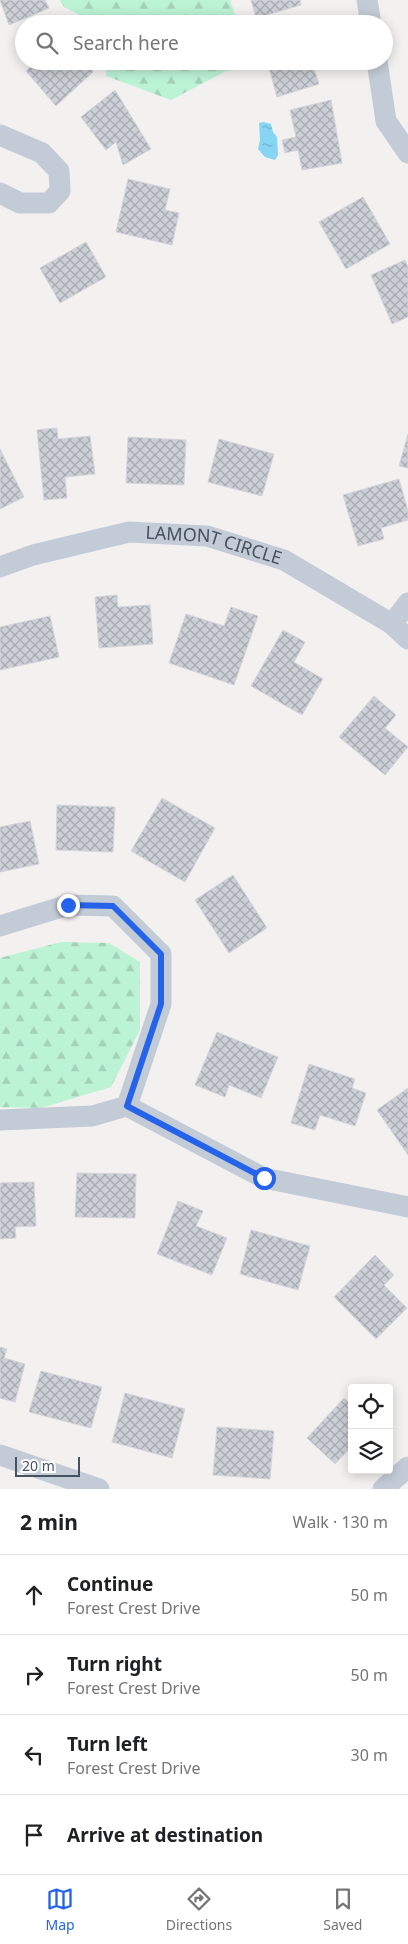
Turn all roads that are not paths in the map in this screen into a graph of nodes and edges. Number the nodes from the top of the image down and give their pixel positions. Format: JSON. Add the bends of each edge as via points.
{"nodes":[{"id":1,"x":367,"y":0,"type":"edge"},
{"id":2,"x":370,"y":15,"type":"edge"},
{"id":3,"x":379,"y":70,"type":"edge"},
{"id":4,"x":0,"y":135,"type":"edge"},
{"id":5,"x":408,"y":153,"type":"edge"},
{"id":6,"x":0,"y":193,"type":"edge"},
{"id":7,"x":0,"y":567,"type":"edge"},
{"id":8,"x":408,"y":604,"type":"edge"},
{"id":9,"x":392,"y":624,"type":"junction"},
{"id":10,"x":408,"y":639,"type":"edge"},
{"id":11,"x":0,"y":926,"type":"edge"},
{"id":12,"x":127,"y":1106,"type":"junction"},
{"id":13,"x":0,"y":1120,"type":"edge"},
{"id":14,"x":408,"y":1207,"type":"edge"},
{"id":15,"x":0,"y":1455,"type":"edge"},
{"id":16,"x":408,"y":1467,"type":"edge"},
{"id":17,"x":99,"y":1489,"type":"edge"},
{"id":18,"x":383,"y":1489,"type":"edge"}],
"edges":[{"from":1,"to":2,"type":"street"},
{"from":3,"to":5,"type":"street","via":[[386,121]]},
{"from":4,"to":6,"type":"street","via":[[42,153],[59,171],[60,191],[49,203],[20,203]]},
{"from":7,"to":9,"type":"street","name":"LAMONT CIRCLE","via":[[33,555],[129,532],[207,536],[284,560]]},
{"from":8,"to":9,"type":"street"},
{"from":9,"to":10,"type":"street","name":"LAMONT CIRCLE"},
{"from":11,"to":12,"type":"street","via":[[68,905],[113,906],[161,954],[161,1004]]},
{"from":12,"to":13,"type":"street","via":[[92,1116]]},
{"from":12,"to":14,"type":"street","via":[[264,1178]]},
{"from":15,"to":17,"type":"street"},
{"from":16,"to":18,"type":"street"}]}
